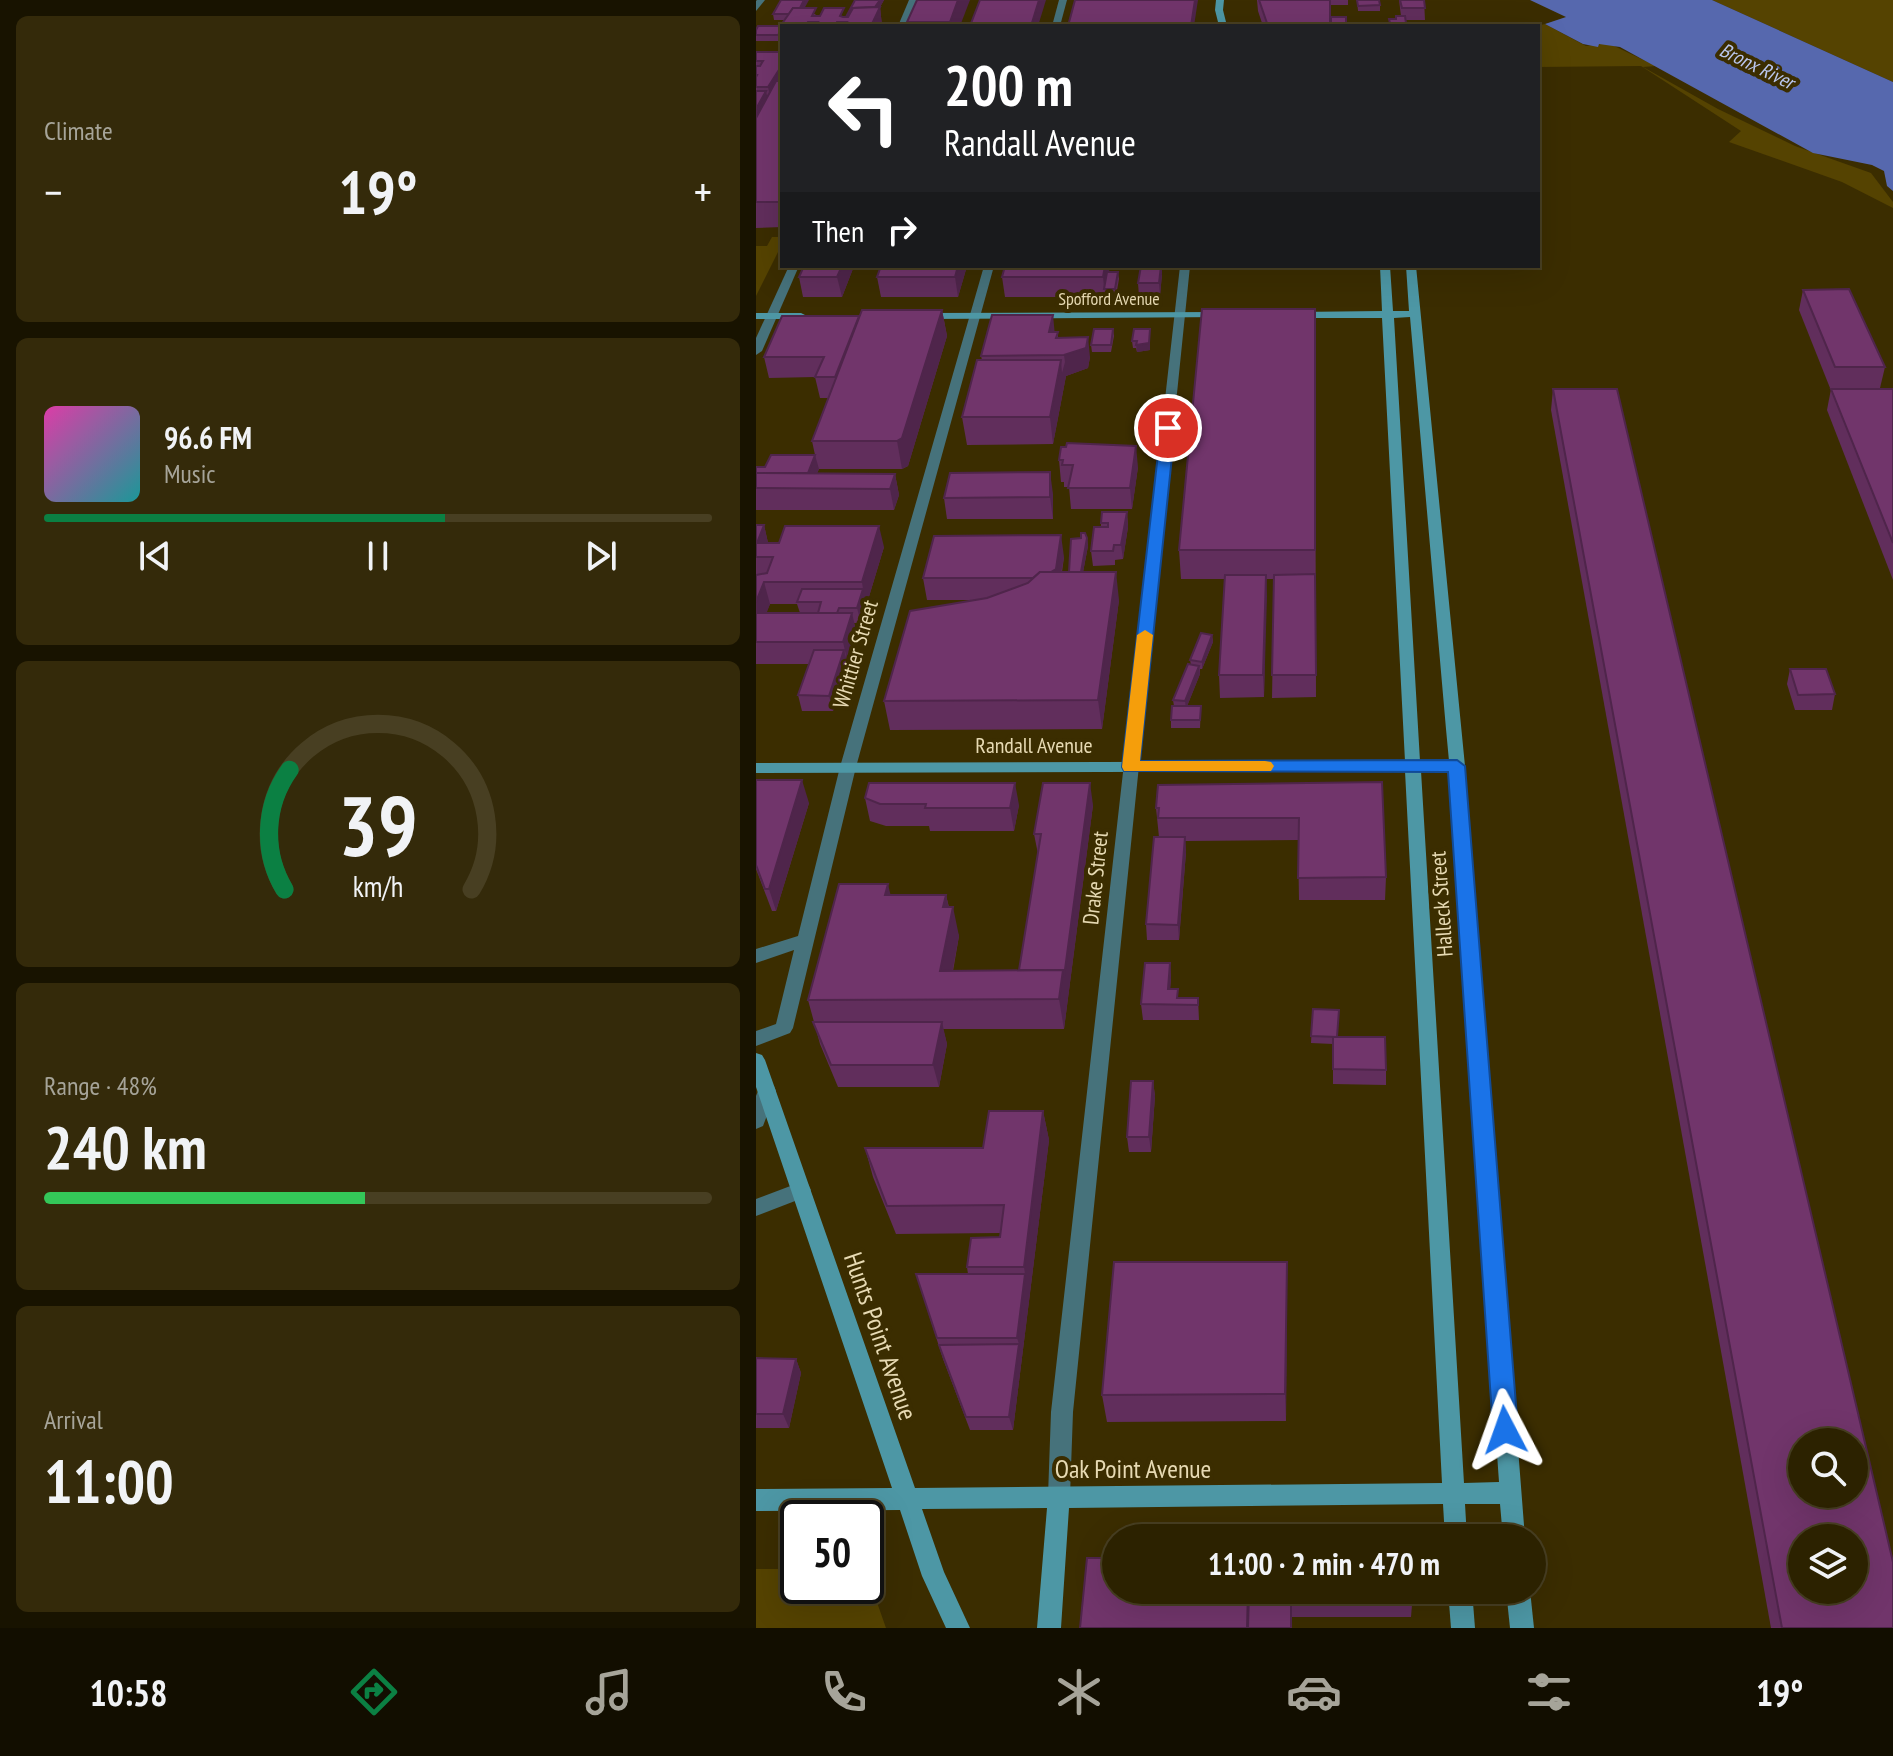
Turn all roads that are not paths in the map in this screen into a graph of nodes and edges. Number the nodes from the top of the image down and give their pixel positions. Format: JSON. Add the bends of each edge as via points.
{"nodes":[{"id":1,"x":761,"y":0,"type":"edge"},
{"id":2,"x":913,"y":0,"type":"edge"},
{"id":3,"x":1063,"y":0,"type":"edge"},
{"id":4,"x":1220,"y":0,"type":"edge"},
{"id":5,"x":756,"y":8,"type":"edge"},
{"id":6,"x":903,"y":24,"type":"edge"},
{"id":7,"x":1057,"y":24,"type":"edge"},
{"id":8,"x":1220,"y":24,"type":"edge"},
{"id":9,"x":793,"y":268,"type":"edge"},
{"id":10,"x":988,"y":268,"type":"edge"},
{"id":11,"x":1185,"y":268,"type":"edge"},
{"id":12,"x":1385,"y":268,"type":"edge"},
{"id":13,"x":1411,"y":268,"type":"edge"},
{"id":14,"x":1388,"y":314,"type":"junction"},
{"id":15,"x":1415,"y":314,"type":"junction"},
{"id":16,"x":1180,"y":315,"type":"junction"},
{"id":17,"x":1241,"y":315,"type":"edge"},
{"id":18,"x":1287,"y":315,"type":"edge"},
{"id":19,"x":756,"y":316,"type":"edge"},
{"id":20,"x":771,"y":316,"type":"junction"},
{"id":21,"x":818,"y":316,"type":"edge"},
{"id":22,"x":912,"y":316,"type":"edge"},
{"id":23,"x":975,"y":316,"type":"junction"},
{"id":24,"x":756,"y":351,"type":"edge"},
{"id":25,"x":1411,"y":765,"type":"junction"},
{"id":26,"x":1457,"y":766,"type":"junction"},
{"id":27,"x":848,"y":767,"type":"junction"},
{"id":28,"x":1131,"y":767,"type":"junction"},
{"id":29,"x":756,"y":768,"type":"edge"},
{"id":30,"x":805,"y":940,"type":"junction"},
{"id":31,"x":756,"y":956,"type":"edge"},
{"id":32,"x":756,"y":1039,"type":"edge"},
{"id":33,"x":756,"y":1060,"type":"edge"},
{"id":34,"x":767,"y":1091,"type":"junction"},
{"id":35,"x":756,"y":1121,"type":"edge"},
{"id":36,"x":801,"y":1190,"type":"junction"},
{"id":37,"x":756,"y":1208,"type":"edge"},
{"id":38,"x":1510,"y":1493,"type":"junction"},
{"id":39,"x":1452,"y":1494,"type":"junction"},
{"id":40,"x":1059,"y":1496,"type":"junction"},
{"id":41,"x":908,"y":1498,"type":"junction"},
{"id":42,"x":756,"y":1500,"type":"edge"},
{"id":43,"x":1455,"y":1524,"type":"edge"},
{"id":44,"x":1513,"y":1524,"type":"edge"},
{"id":45,"x":1461,"y":1604,"type":"edge"},
{"id":46,"x":1519,"y":1604,"type":"edge"},
{"id":47,"x":958,"y":1628,"type":"edge"},
{"id":48,"x":1049,"y":1628,"type":"edge"},
{"id":49,"x":1463,"y":1628,"type":"edge"},
{"id":50,"x":1522,"y":1628,"type":"edge"}],
"edges":[{"from":1,"to":5,"type":"street"},
{"from":2,"to":6,"type":"street"},
{"from":3,"to":7,"type":"street"},
{"from":4,"to":8,"type":"main road"},
{"from":9,"to":20,"type":"street"},
{"from":10,"to":23,"type":"street","name":"Whittier Street"},
{"from":11,"to":16,"type":"street","name":"Drake Street"},
{"from":12,"to":14,"type":"main road","name":"Halleck Street"},
{"from":13,"to":15,"type":"main road","name":"Halleck Street"},
{"from":14,"to":15,"type":"main road"},
{"from":14,"to":18,"type":"main road"},
{"from":14,"to":25,"type":"main road","name":"Halleck Street"},
{"from":15,"to":26,"type":"main road","name":"Halleck Street"},
{"from":16,"to":17,"type":"main road","name":"Spofford Avenue"},
{"from":16,"to":23,"type":"main road","name":"Spofford Avenue"},
{"from":16,"to":28,"type":"street","name":"Drake Street"},
{"from":19,"to":20,"type":"main road"},
{"from":20,"to":21,"type":"main road"},
{"from":20,"to":24,"type":"street"},
{"from":22,"to":23,"type":"main road","name":"Spofford Avenue"},
{"from":23,"to":27,"type":"street","name":"Whittier Street"},
{"from":25,"to":26,"type":"main road","name":"Randall Avenue"},
{"from":25,"to":28,"type":"main road","name":"Randall Avenue"},
{"from":25,"to":39,"type":"main road","name":"Halleck Street"},
{"from":26,"to":38,"type":"main road","name":"Halleck Street"},
{"from":27,"to":28,"type":"main road","name":"Randall Avenue"},
{"from":27,"to":29,"type":"main road","name":"Randall Avenue"},
{"from":27,"to":30,"type":"street","name":"Whittier Street"},
{"from":28,"to":40,"type":"street","name":"Drake Street","via":[[1062,1412]]},
{"from":30,"to":31,"type":"street"},
{"from":30,"to":32,"type":"street","name":"Whittier Street","via":[[784,1028]]},
{"from":33,"to":34,"type":"main road","name":"Hunts Point Avenue"},
{"from":34,"to":35,"type":"street"},
{"from":34,"to":36,"type":"main road","name":"Hunts Point Avenue"},
{"from":36,"to":37,"type":"street"},
{"from":36,"to":41,"type":"main road","name":"Hunts Point Avenue"},
{"from":38,"to":39,"type":"main road","name":"Oak Point Avenue"},
{"from":38,"to":44,"type":"main road","name":"Halleck Street"},
{"from":39,"to":40,"type":"main road","name":"Oak Point Avenue"},
{"from":39,"to":43,"type":"main road","name":"Halleck Street"},
{"from":40,"to":41,"type":"main road","name":"Oak Point Avenue"},
{"from":40,"to":48,"type":"main road"},
{"from":41,"to":42,"type":"main road","name":"Oak Point Avenue"},
{"from":41,"to":47,"type":"main road","name":"Hunts Point Avenue"},
{"from":45,"to":49,"type":"main road"},
{"from":46,"to":50,"type":"main road"}]}
